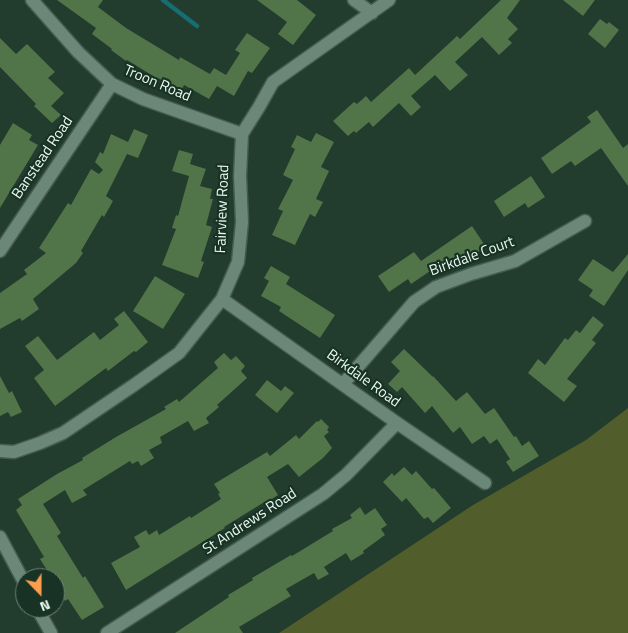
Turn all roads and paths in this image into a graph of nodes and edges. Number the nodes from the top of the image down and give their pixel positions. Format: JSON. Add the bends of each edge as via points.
{"nodes":[{"id":1,"x":32,"y":0,"type":"edge"},
{"id":2,"x":354,"y":0,"type":"edge"},
{"id":3,"x":389,"y":0,"type":"edge"},
{"id":4,"x":372,"y":13,"type":"junction"},
{"id":5,"x":112,"y":84,"type":"junction"},
{"id":6,"x":242,"y":134,"type":"junction"},
{"id":7,"x":585,"y":221,"type":"dead end"},
{"id":8,"x":0,"y":251,"type":"edge"},
{"id":9,"x":222,"y":299,"type":"junction"},
{"id":10,"x":343,"y":384,"type":"junction"},
{"id":11,"x":397,"y":423,"type":"junction"},
{"id":12,"x":0,"y":451,"type":"edge"},
{"id":13,"x":485,"y":483,"type":"dead end"},
{"id":14,"x":0,"y":537,"type":"edge"},
{"id":15,"x":16,"y":568,"type":"edge"},
{"id":16,"x":43,"y":618,"type":"edge"},
{"id":17,"x":51,"y":633,"type":"edge"},
{"id":18,"x":107,"y":633,"type":"edge"}],
"edges":[{"from":1,"to":5,"type":"street","name":"Troon Road","via":[[78,52]]},
{"from":2,"to":4,"type":"street"},
{"from":3,"to":4,"type":"street","name":"Fairview Road"},
{"from":4,"to":6,"type":"street","name":"Fairview Road","via":[[273,82]]},
{"from":5,"to":6,"type":"street","name":"Troon Road","via":[[143,99]]},
{"from":5,"to":8,"type":"street","name":"Banstead Road"},
{"from":6,"to":9,"type":"street","name":"Fairview Road","via":[[242,222],[238,262]]},
{"from":7,"to":10,"type":"street","name":"Birkdale Court","via":[[514,262],[436,286],[414,302]]},
{"from":9,"to":10,"type":"street","name":"Birkdale Road"},
{"from":9,"to":12,"type":"street","name":"Fairview Road","via":[[179,352],[134,385],[62,434],[14,452]]},
{"from":10,"to":11,"type":"street","name":"Birkdale Road"},
{"from":11,"to":13,"type":"street","name":"Birkdale Road"},
{"from":11,"to":18,"type":"street","name":"St Andrews Road","via":[[323,494]]},
{"from":14,"to":15,"type":"street"},
{"from":16,"to":17,"type":"street"}]}
